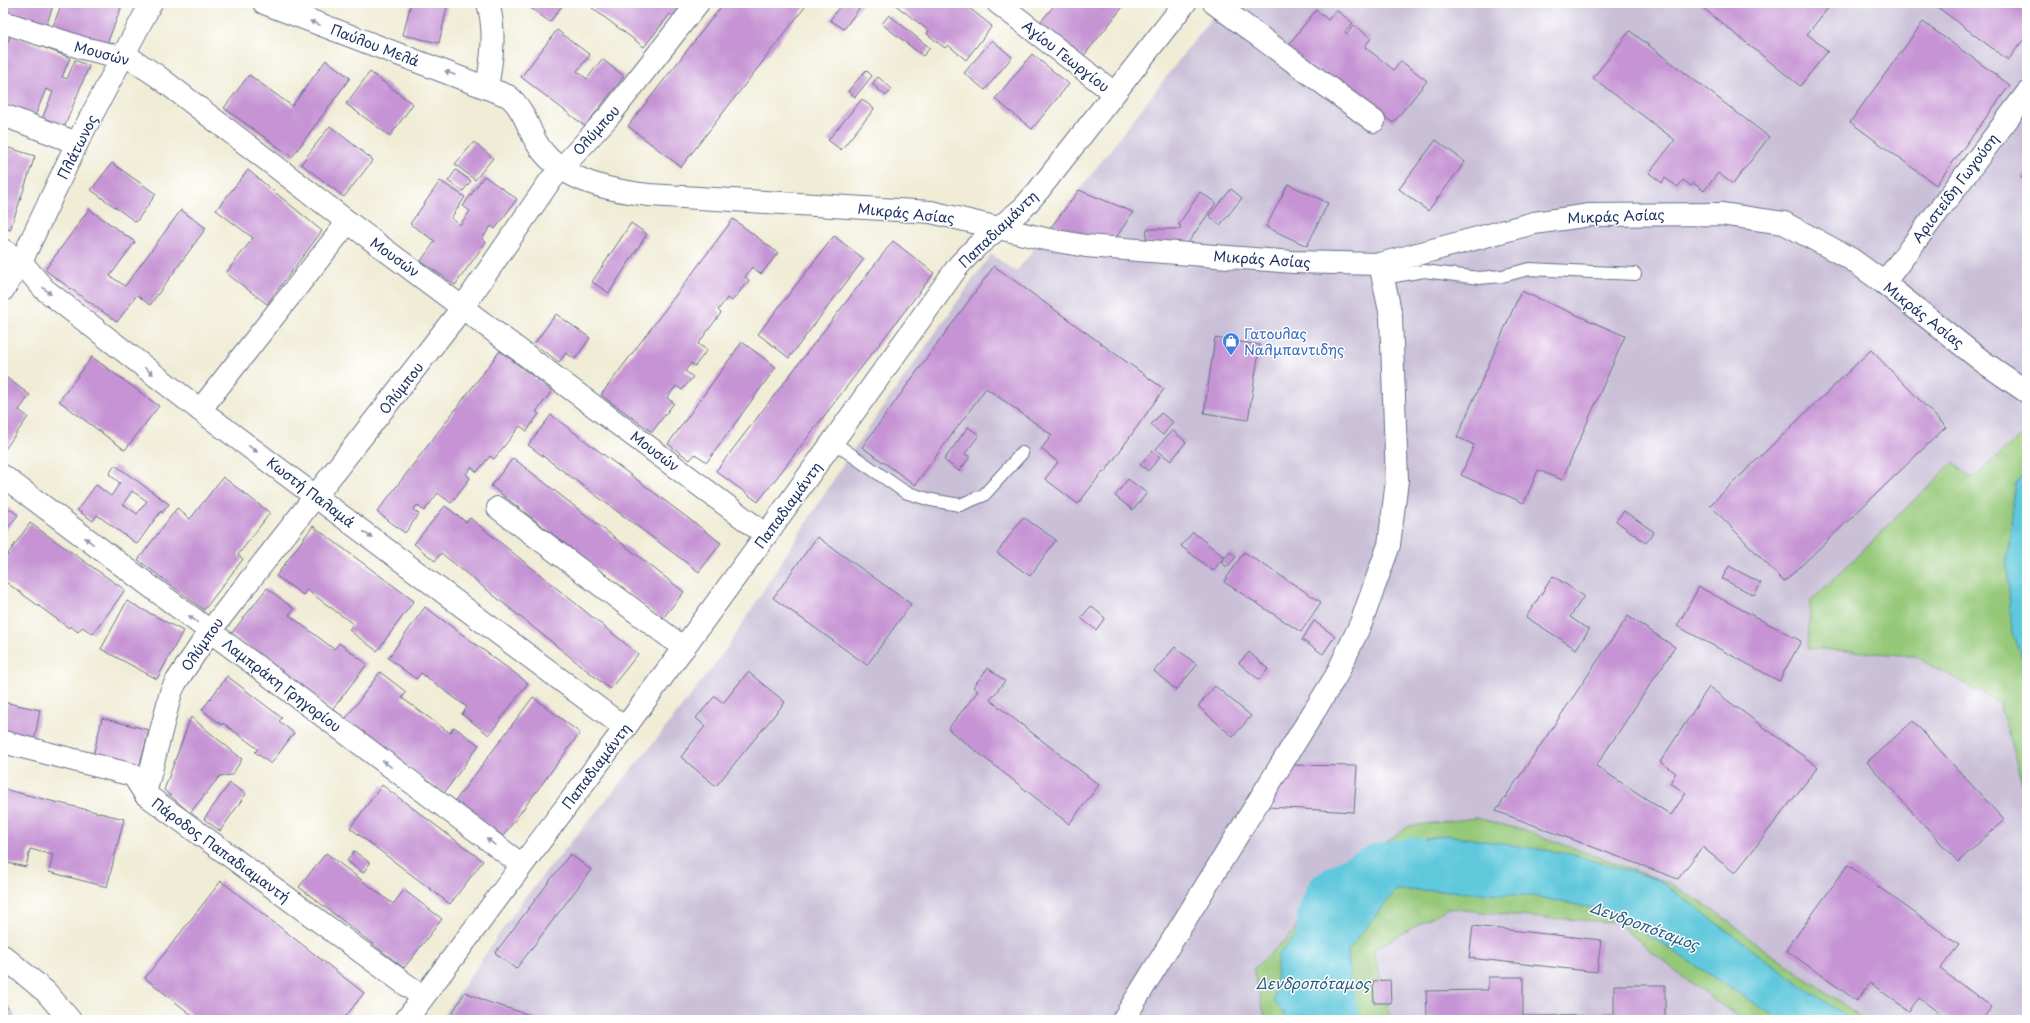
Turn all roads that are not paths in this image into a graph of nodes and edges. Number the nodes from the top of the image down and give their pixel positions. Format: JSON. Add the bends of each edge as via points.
{"nodes":[{"id":1,"x":150,"y":3,"type":"edge"},
{"id":2,"x":264,"y":3,"type":"edge"},
{"id":3,"x":488,"y":3,"type":"edge"},
{"id":4,"x":698,"y":3,"type":"edge"},
{"id":5,"x":998,"y":3,"type":"edge"},
{"id":6,"x":1184,"y":3,"type":"edge"},
{"id":7,"x":1214,"y":3,"type":"edge"},
{"id":8,"x":3,"y":22,"type":"edge"},
{"id":9,"x":123,"y":57,"type":"junction"},
{"id":10,"x":486,"y":87,"type":"junction"},
{"id":11,"x":1114,"y":93,"type":"junction"},
{"id":12,"x":2027,"y":93,"type":"edge"},
{"id":13,"x":3,"y":115,"type":"edge"},
{"id":14,"x":1374,"y":121,"type":"dead end"},
{"id":15,"x":77,"y":144,"type":"junction"},
{"id":16,"x":561,"y":168,"type":"junction"},
{"id":17,"x":348,"y":222,"type":"junction"},
{"id":18,"x":998,"y":227,"type":"junction"},
{"id":19,"x":3,"y":250,"type":"edge"},
{"id":20,"x":21,"y":262,"type":"junction"},
{"id":21,"x":1382,"y":271,"type":"junction"},
{"id":22,"x":1635,"y":274,"type":"dead end"},
{"id":23,"x":1884,"y":283,"type":"junction"},
{"id":24,"x":3,"y":290,"type":"edge"},
{"id":25,"x":463,"y":307,"type":"junction"},
{"id":26,"x":2027,"y":392,"type":"edge"},
{"id":27,"x":200,"y":410,"type":"junction"},
{"id":28,"x":833,"y":442,"type":"junction"},
{"id":29,"x":1022,"y":453,"type":"dead end"},
{"id":30,"x":3,"y":476,"type":"edge"},
{"id":31,"x":317,"y":496,"type":"junction"},
{"id":32,"x":498,"y":508,"type":"dead end"},
{"id":33,"x":766,"y":535,"type":"junction"},
{"id":34,"x":210,"y":631,"type":"junction"},
{"id":35,"x":684,"y":648,"type":"junction"},
{"id":36,"x":625,"y":728,"type":"junction"},
{"id":37,"x":3,"y":742,"type":"edge"},
{"id":38,"x":145,"y":794,"type":"junction"},
{"id":39,"x":522,"y":865,"type":"junction"},
{"id":40,"x":3,"y":956,"type":"edge"},
{"id":41,"x":423,"y":997,"type":"junction"},
{"id":42,"x":70,"y":1020,"type":"edge"},
{"id":43,"x":406,"y":1020,"type":"edge"},
{"id":44,"x":1124,"y":1020,"type":"edge"}],
"edges":[{"from":1,"to":9,"type":"street","name":"Πλάτωνος"},
{"from":10,"to":2,"type":"street","name":"Παύλου Μελά","one_way":true},
{"from":3,"to":10,"type":"street","via":[[493,44]]},
{"from":4,"to":16,"type":"street","name":"Ολύμπου","via":[[610,115]]},
{"from":5,"to":11,"type":"street","name":"Αγίου Γεωργίου"},
{"from":6,"to":11,"type":"street","name":"Παπαδιαμάντη"},
{"from":7,"to":14,"type":"street"},
{"from":8,"to":9,"type":"street","name":"Μουσών","via":[[97,52]]},
{"from":9,"to":15,"type":"street","name":"Πλάτωνος"},
{"from":9,"to":17,"type":"street","name":"Μουσών","via":[[141,64],[156,75]]},
{"from":10,"to":16,"type":"street","name":"Μικράς Ασίας","via":[[508,96],[542,152]]},
{"from":11,"to":18,"type":"street","name":"Παπαδιαμάντη","via":[[1038,191],[1023,208]]},
{"from":12,"to":23,"type":"street","name":"Αριστείδη Γωγούση"},
{"from":13,"to":15,"type":"street"},
{"from":15,"to":20,"type":"street","name":"Πλάτωνος"},
{"from":16,"to":18,"type":"street","name":"Μικράς Ασίας","via":[[606,188],[649,195],[931,212]]},
{"from":16,"to":25,"type":"street","name":"Ολύμπου"},
{"from":17,"to":25,"type":"street","name":"Μουσών"},
{"from":17,"to":27,"type":"street"},
{"from":18,"to":21,"type":"street","name":"Μικράς Ασίας","via":[[1086,246]]},
{"from":18,"to":28,"type":"street","name":"Παπαδιαμάντη","via":[[959,265]]},
{"from":19,"to":20,"type":"street","name":"Κωστή Παλαμά"},
{"from":20,"to":24,"type":"street","name":"Πλάτωνος"},
{"from":20,"to":27,"type":"street","name":"Κωστή Παλαμά","one_way":true,"via":[[44,290]]},
{"from":21,"to":22,"type":"lane","via":[[1424,271],[1479,278],[1502,276],[1529,269]]},
{"from":21,"to":23,"type":"street","name":"Μικράς Ασίας","via":[[1534,223],[1621,214],[1721,214],[1784,223],[1851,259]]},
{"from":21,"to":44,"type":"street","via":[[1390,316],[1397,480],[1389,545],[1361,623],[1336,676]]},
{"from":23,"to":26,"type":"street","name":"Μικράς Ασίας","via":[[1982,361]]},
{"from":25,"to":31,"type":"street","name":"Ολύμπου"},
{"from":25,"to":33,"type":"street","name":"Μουσών"},
{"from":27,"to":31,"type":"street","name":"Κωστή Παλαμά","one_way":true},
{"from":28,"to":29,"type":"lane","via":[[905,492],[960,505],[984,495]]},
{"from":28,"to":33,"type":"street","name":"Παπαδιαμάντη"},
{"from":34,"to":30,"type":"street","name":"Λαμπράκη Γρηγορίου","one_way":true},
{"from":31,"to":34,"type":"street","name":"Ολύμπου"},
{"from":31,"to":36,"type":"street","name":"Κωστή Παλαμά","one_way":true},
{"from":32,"to":35,"type":"street"},
{"from":33,"to":35,"type":"street","name":"Παπαδιαμάντη"},
{"from":34,"to":38,"type":"street","name":"Ολύμπου","via":[[171,692]]},
{"from":39,"to":34,"type":"street","name":"Λαμπράκη Γρηγορίου","one_way":true},
{"from":35,"to":36,"type":"street","name":"Παπαδιαμάντη"},
{"from":36,"to":39,"type":"street","name":"Παπαδιαμάντη"},
{"from":37,"to":38,"type":"street","name":"Πάροδος Παπαδιαμαντή","via":[[133,775]]},
{"from":38,"to":41,"type":"street","name":"Πάροδος Παπαδιαμαντή"},
{"from":39,"to":41,"type":"street","name":"Παπαδιαμάντη"},
{"from":40,"to":42,"type":"street","via":[[46,992]]},
{"from":41,"to":43,"type":"street","name":"Παπαδιαμάντη"}]}
